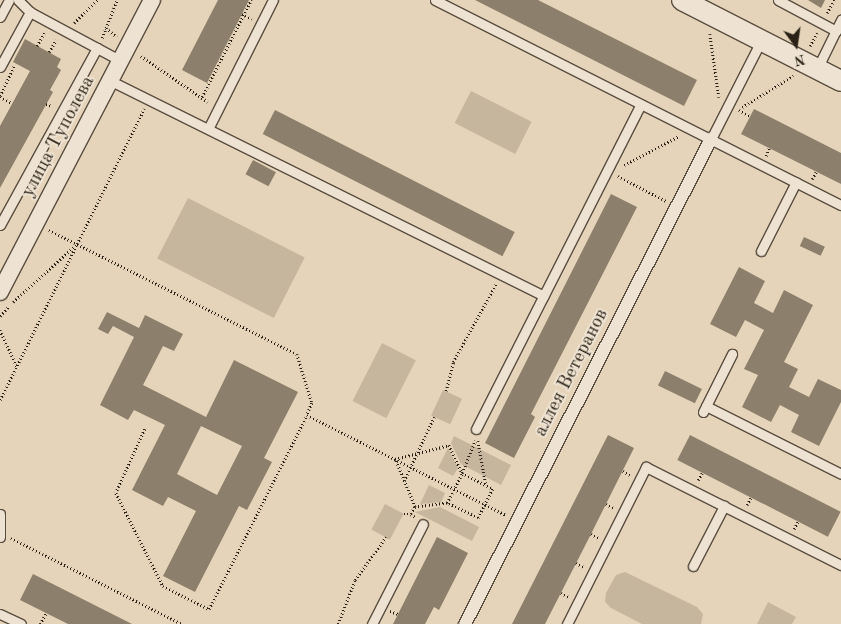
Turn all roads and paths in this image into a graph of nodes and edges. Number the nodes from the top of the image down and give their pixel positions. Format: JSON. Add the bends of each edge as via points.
{"nodes":[{"id":1,"x":10,"y":0,"type":"edge"},
{"id":2,"x":18,"y":0,"type":"edge"},
{"id":3,"x":97,"y":0,"type":"edge"},
{"id":4,"x":117,"y":0,"type":"edge"},
{"id":5,"x":152,"y":0,"type":"edge"},
{"id":6,"x":251,"y":0,"type":"edge"},
{"id":7,"x":273,"y":0,"type":"edge"},
{"id":8,"x":435,"y":0,"type":"edge"},
{"id":9,"x":682,"y":0,"type":"edge"},
{"id":10,"x":778,"y":0,"type":"edge"},
{"id":11,"x":30,"y":12,"type":"junction"},
{"id":12,"x":0,"y":17,"type":"edge"},
{"id":13,"x":841,"y":20,"type":"edge"},
{"id":14,"x":38,"y":28,"type":"dead end"},
{"id":15,"x":836,"y":31,"type":"junction"},
{"id":16,"x":45,"y":32,"type":"junction"},
{"id":17,"x":66,"y":32,"type":"junction"},
{"id":18,"x":710,"y":34,"type":"dead end"},
{"id":19,"x":57,"y":38,"type":"junction"},
{"id":20,"x":761,"y":40,"type":"junction"},
{"id":21,"x":66,"y":43,"type":"dead end"},
{"id":22,"x":38,"y":46,"type":"dead end"},
{"id":23,"x":96,"y":48,"type":"junction"},
{"id":24,"x":50,"y":52,"type":"dead end"},
{"id":25,"x":124,"y":54,"type":"junction"},
{"id":26,"x":4,"y":65,"type":"edge"},
{"id":27,"x":817,"y":69,"type":"junction"},
{"id":28,"x":796,"y":74,"type":"dead end"},
{"id":29,"x":111,"y":81,"type":"junction"},
{"id":30,"x":841,"y":81,"type":"edge"},
{"id":31,"x":0,"y":96,"type":"edge"},
{"id":32,"x":202,"y":97,"type":"junction"},
{"id":33,"x":149,"y":99,"type":"junction"},
{"id":34,"x":12,"y":103,"type":"dead end"},
{"id":35,"x":641,"y":104,"type":"junction"},
{"id":36,"x":737,"y":109,"type":"junction"},
{"id":37,"x":217,"y":110,"type":"junction"},
{"id":38,"x":750,"y":116,"type":"dead end"},
{"id":39,"x":722,"y":119,"type":"junction"},
{"id":40,"x":209,"y":127,"type":"junction"},
{"id":41,"x":692,"y":130,"type":"junction"},
{"id":42,"x":711,"y":139,"type":"junction"},
{"id":43,"x":609,"y":172,"type":"junction"},
{"id":44,"x":796,"y":182,"type":"junction"},
{"id":45,"x":841,"y":204,"type":"edge"},
{"id":46,"x":677,"y":206,"type":"junction"},
{"id":47,"x":36,"y":224,"type":"junction"},
{"id":48,"x":0,"y":225,"type":"edge"},
{"id":49,"x":77,"y":244,"type":"junction"},
{"id":50,"x":761,"y":252,"type":"dead end"},
{"id":51,"x":502,"y":274,"type":"junction"},
{"id":52,"x":0,"y":292,"type":"edge"},
{"id":53,"x":544,"y":296,"type":"junction"},
{"id":54,"x":0,"y":316,"type":"edge"},
{"id":55,"x":0,"y":330,"type":"edge"},
{"id":56,"x":732,"y":354,"type":"dead end"},
{"id":57,"x":17,"y":366,"type":"junction"},
{"id":58,"x":446,"y":391,"type":"dead end"},
{"id":59,"x":0,"y":400,"type":"edge"},
{"id":60,"x":307,"y":415,"type":"junction"},
{"id":61,"x":434,"y":417,"type":"dead end"},
{"id":62,"x":145,"y":429,"type":"dead end"},
{"id":63,"x":476,"y":430,"type":"dead end"},
{"id":64,"x":417,"y":453,"type":"junction"},
{"id":65,"x":395,"y":459,"type":"junction"},
{"id":66,"x":411,"y":467,"type":"junction"},
{"id":67,"x":462,"y":474,"type":"junction"},
{"id":68,"x":841,"y":474,"type":"edge"},
{"id":69,"x":404,"y":481,"type":"junction"},
{"id":70,"x":486,"y":485,"type":"junction"},
{"id":71,"x":454,"y":489,"type":"junction"},
{"id":72,"x":448,"y":503,"type":"junction"},
{"id":73,"x":485,"y":504,"type":"junction"},
{"id":74,"x":724,"y":506,"type":"junction"},
{"id":75,"x":0,"y":514,"type":"edge"},
{"id":76,"x":404,"y":514,"type":"dead end"},
{"id":77,"x":411,"y":514,"type":"dead end"},
{"id":78,"x":518,"y":521,"type":"junction"},
{"id":79,"x":423,"y":524,"type":"dead end"},
{"id":80,"x":1,"y":535,"type":"edge"},
{"id":81,"x":386,"y":537,"type":"dead end"},
{"id":82,"x":841,"y":565,"type":"edge"},
{"id":83,"x":693,"y":566,"type":"dead end"},
{"id":84,"x":46,"y":613,"type":"dead end"},
{"id":85,"x":0,"y":614,"type":"edge"},
{"id":86,"x":15,"y":623,"type":"edge"},
{"id":87,"x":40,"y":624,"type":"edge"},
{"id":88,"x":182,"y":624,"type":"edge"},
{"id":89,"x":338,"y":624,"type":"edge"},
{"id":90,"x":372,"y":624,"type":"edge"},
{"id":91,"x":466,"y":624,"type":"edge"},
{"id":92,"x":567,"y":624,"type":"edge"}],
"edges":[{"from":1,"to":12,"type":"lane"},
{"from":2,"to":11,"type":"lane"},
{"from":3,"to":17,"type":"path"},
{"from":4,"to":23,"type":"path"},
{"from":5,"to":25,"type":"street","name":"улица Туполева"},
{"from":6,"to":32,"type":"path"},
{"from":7,"to":37,"type":"lane"},
{"from":8,"to":35,"type":"lane"},
{"from":9,"to":20,"type":"street"},
{"from":10,"to":15,"type":"lane"},
{"from":11,"to":17,"type":"lane"},
{"from":11,"to":26,"type":"lane"},
{"from":13,"to":15,"type":"lane"},
{"from":14,"to":16,"type":"path"},
{"from":15,"to":27,"type":"lane"},
{"from":16,"to":19,"type":"path"},
{"from":16,"to":22,"type":"path"},
{"from":17,"to":23,"type":"lane"},
{"from":18,"to":39,"type":"path"},
{"from":19,"to":21,"type":"path"},
{"from":19,"to":24,"type":"path"},
{"from":20,"to":27,"type":"street"},
{"from":20,"to":39,"type":"lane"},
{"from":23,"to":25,"type":"lane"},
{"from":23,"to":48,"type":"lane"},
{"from":25,"to":29,"type":"street","name":"улица Туполева"},
{"from":25,"to":32,"type":"path"},
{"from":26,"to":31,"type":"path","via":[[16,67]]},
{"from":27,"to":30,"type":"street"},
{"from":28,"to":36,"type":"path"},
{"from":29,"to":33,"type":"lane"},
{"from":29,"to":47,"type":"street","name":"улица Туполева"},
{"from":31,"to":34,"type":"path"},
{"from":32,"to":37,"type":"path"},
{"from":33,"to":40,"type":"lane"},
{"from":33,"to":49,"type":"path"},
{"from":35,"to":41,"type":"lane"},
{"from":35,"to":43,"type":"lane"},
{"from":36,"to":38,"type":"path"},
{"from":36,"to":39,"type":"path"},
{"from":37,"to":40,"type":"lane"},
{"from":39,"to":42,"type":"lane"},
{"from":40,"to":51,"type":"lane"},
{"from":41,"to":42,"type":"lane"},
{"from":41,"to":43,"type":"path"},
{"from":42,"to":44,"type":"lane"},
{"from":42,"to":46,"type":"street","name":"аллея Ветеранов"},
{"from":43,"to":46,"type":"path"},
{"from":43,"to":53,"type":"lane"},
{"from":44,"to":45,"type":"lane"},
{"from":44,"to":50,"type":"lane"},
{"from":46,"to":78,"type":"street","name":"аллея Ветеранов"},
{"from":47,"to":49,"type":"path"},
{"from":47,"to":52,"type":"street","name":"улица Туполева"},
{"from":49,"to":54,"type":"path"},
{"from":49,"to":57,"type":"path"},
{"from":49,"to":60,"type":"path","via":[[297,354],[312,403]]},
{"from":51,"to":53,"type":"lane"},
{"from":51,"to":58,"type":"path","via":[[453,362]]},
{"from":53,"to":63,"type":"lane"},
{"from":55,"to":57,"type":"path"},
{"from":56,"to":68,"type":"lane","via":[[704,409]]},
{"from":57,"to":59,"type":"path"},
{"from":60,"to":62,"type":"path","via":[[209,609],[163,586],[116,493]]},
{"from":60,"to":65,"type":"path"},
{"from":61,"to":64,"type":"path"},
{"from":64,"to":65,"type":"path"},
{"from":64,"to":66,"type":"path"},
{"from":64,"to":67,"type":"path","via":[[449,445]]},
{"from":65,"to":66,"type":"path"},
{"from":65,"to":69,"type":"path"},
{"from":66,"to":69,"type":"path"},
{"from":66,"to":71,"type":"path"},
{"from":67,"to":70,"type":"path"},
{"from":67,"to":70,"type":"path","via":[[477,435]]},
{"from":67,"to":71,"type":"path"},
{"from":69,"to":72,"type":"path","via":[[415,506]]},
{"from":70,"to":73,"type":"path","via":[[493,489]]},
{"from":71,"to":72,"type":"path"},
{"from":71,"to":73,"type":"path"},
{"from":72,"to":73,"type":"path","via":[[478,518]]},
{"from":73,"to":78,"type":"path"},
{"from":74,"to":82,"type":"lane"},
{"from":74,"to":83,"type":"lane"},
{"from":74,"to":92,"type":"lane","via":[[646,467]]},
{"from":75,"to":80,"type":"lane"},
{"from":76,"to":77,"type":"path"},
{"from":78,"to":91,"type":"street","name":"аллея Ветеранов"},
{"from":79,"to":90,"type":"lane"},
{"from":80,"to":88,"type":"path"},
{"from":81,"to":89,"type":"path","via":[[355,580]]},
{"from":84,"to":87,"type":"path"},
{"from":85,"to":86,"type":"lane"}]}
